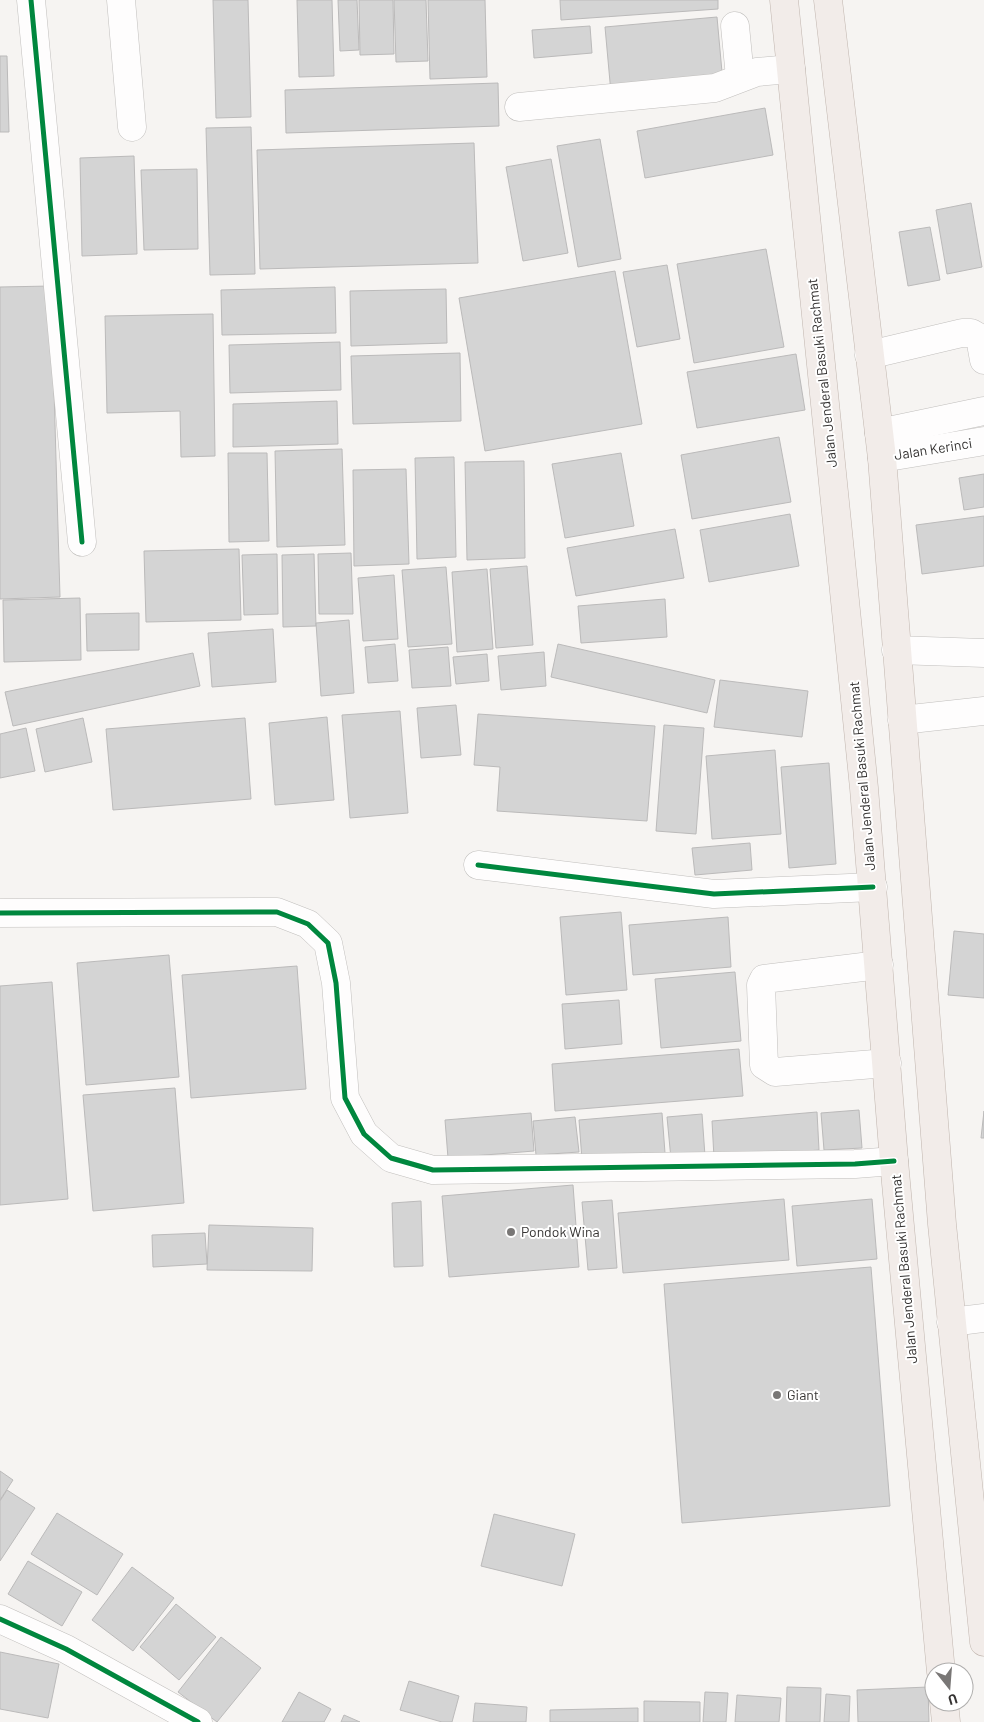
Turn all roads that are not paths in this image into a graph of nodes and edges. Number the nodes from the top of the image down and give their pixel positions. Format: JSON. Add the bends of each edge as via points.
{"nodes":[{"id":1,"x":31,"y":0,"type":"edge"},
{"id":2,"x":121,"y":0,"type":"edge"},
{"id":3,"x":784,"y":0,"type":"edge"},
{"id":4,"x":828,"y":0,"type":"edge"},
{"id":5,"x":735,"y":26,"type":"dead end"},
{"id":6,"x":791,"y":69,"type":"junction"},
{"id":7,"x":740,"y":78,"type":"junction"},
{"id":8,"x":519,"y":107,"type":"dead end"},
{"id":9,"x":132,"y":127,"type":"dead end"},
{"id":10,"x":869,"y":355,"type":"junction"},
{"id":11,"x":984,"y":360,"type":"edge"},
{"id":12,"x":984,"y":411,"type":"edge"},
{"id":13,"x":984,"y":441,"type":"edge"},
{"id":14,"x":881,"y":445,"type":"junction"},
{"id":15,"x":82,"y":542,"type":"dead end"},
{"id":16,"x":896,"y":650,"type":"junction"},
{"id":17,"x":984,"y":652,"type":"edge"},
{"id":18,"x":984,"y":711,"type":"edge"},
{"id":19,"x":902,"y":720,"type":"junction"},
{"id":20,"x":478,"y":865,"type":"dead end"},
{"id":21,"x":873,"y":887,"type":"junction"},
{"id":22,"x":0,"y":913,"type":"edge"},
{"id":23,"x":921,"y":961,"type":"junction"},
{"id":24,"x":879,"y":965,"type":"junction"},
{"id":25,"x":887,"y":1063,"type":"junction"},
{"id":26,"x":894,"y":1161,"type":"junction"},
{"id":27,"x":984,"y":1318,"type":"edge"},
{"id":28,"x":951,"y":1322,"type":"junction"},
{"id":29,"x":975,"y":1479,"type":"edge"},
{"id":30,"x":0,"y":1619,"type":"edge"},
{"id":31,"x":984,"y":1642,"type":"edge"},
{"id":32,"x":940,"y":1662,"type":"edge"},
{"id":33,"x":198,"y":1722,"type":"edge"}],
"edges":[{"from":1,"to":15,"type":"street"},
{"from":2,"to":9,"type":"street"},
{"from":3,"to":6,"type":"main road","name":"Jalan Jenderal Basuki Rachmat"},
{"from":4,"to":10,"type":"main road"},
{"from":5,"to":7,"type":"street"},
{"from":6,"to":7,"type":"street","via":[[757,72]]},
{"from":6,"to":21,"type":"main road","name":"Jalan Jenderal Basuki Rachmat"},
{"from":7,"to":8,"type":"street","via":[[715,88]]},
{"from":10,"to":11,"type":"street","via":[[972,333],[980,338]]},
{"from":10,"to":14,"type":"main road"},
{"from":12,"to":14,"type":"street"},
{"from":13,"to":14,"type":"street","name":"Jalan Kerinci"},
{"from":14,"to":16,"type":"main road"},
{"from":16,"to":17,"type":"street"},
{"from":16,"to":19,"type":"main road"},
{"from":18,"to":19,"type":"street"},
{"from":19,"to":23,"type":"main road"},
{"from":20,"to":21,"type":"street","via":[[714,894]]},
{"from":21,"to":24,"type":"main road","name":"Jalan Jenderal Basuki Rachmat"},
{"from":22,"to":26,"type":"street","via":[[277,912],[308,924],[328,943],[336,983],[346,1098],[364,1134],[391,1158],[433,1170]]},
{"from":23,"to":24,"type":"main road"},
{"from":23,"to":28,"type":"main road"},
{"from":24,"to":25,"type":"main road","name":"Jalan Jenderal Basuki Rachmat"},
{"from":24,"to":25,"type":"street","via":[[764,979],[761,984],[764,1065],[775,1072]]},
{"from":25,"to":26,"type":"main road","name":"Jalan Jenderal Basuki Rachmat"},
{"from":26,"to":32,"type":"main road","name":"Jalan Jenderal Basuki Rachmat"},
{"from":27,"to":28,"type":"street"},
{"from":28,"to":29,"type":"main road"},
{"from":29,"to":31,"type":"main road"},
{"from":30,"to":33,"type":"street","via":[[66,1649]]}]}
